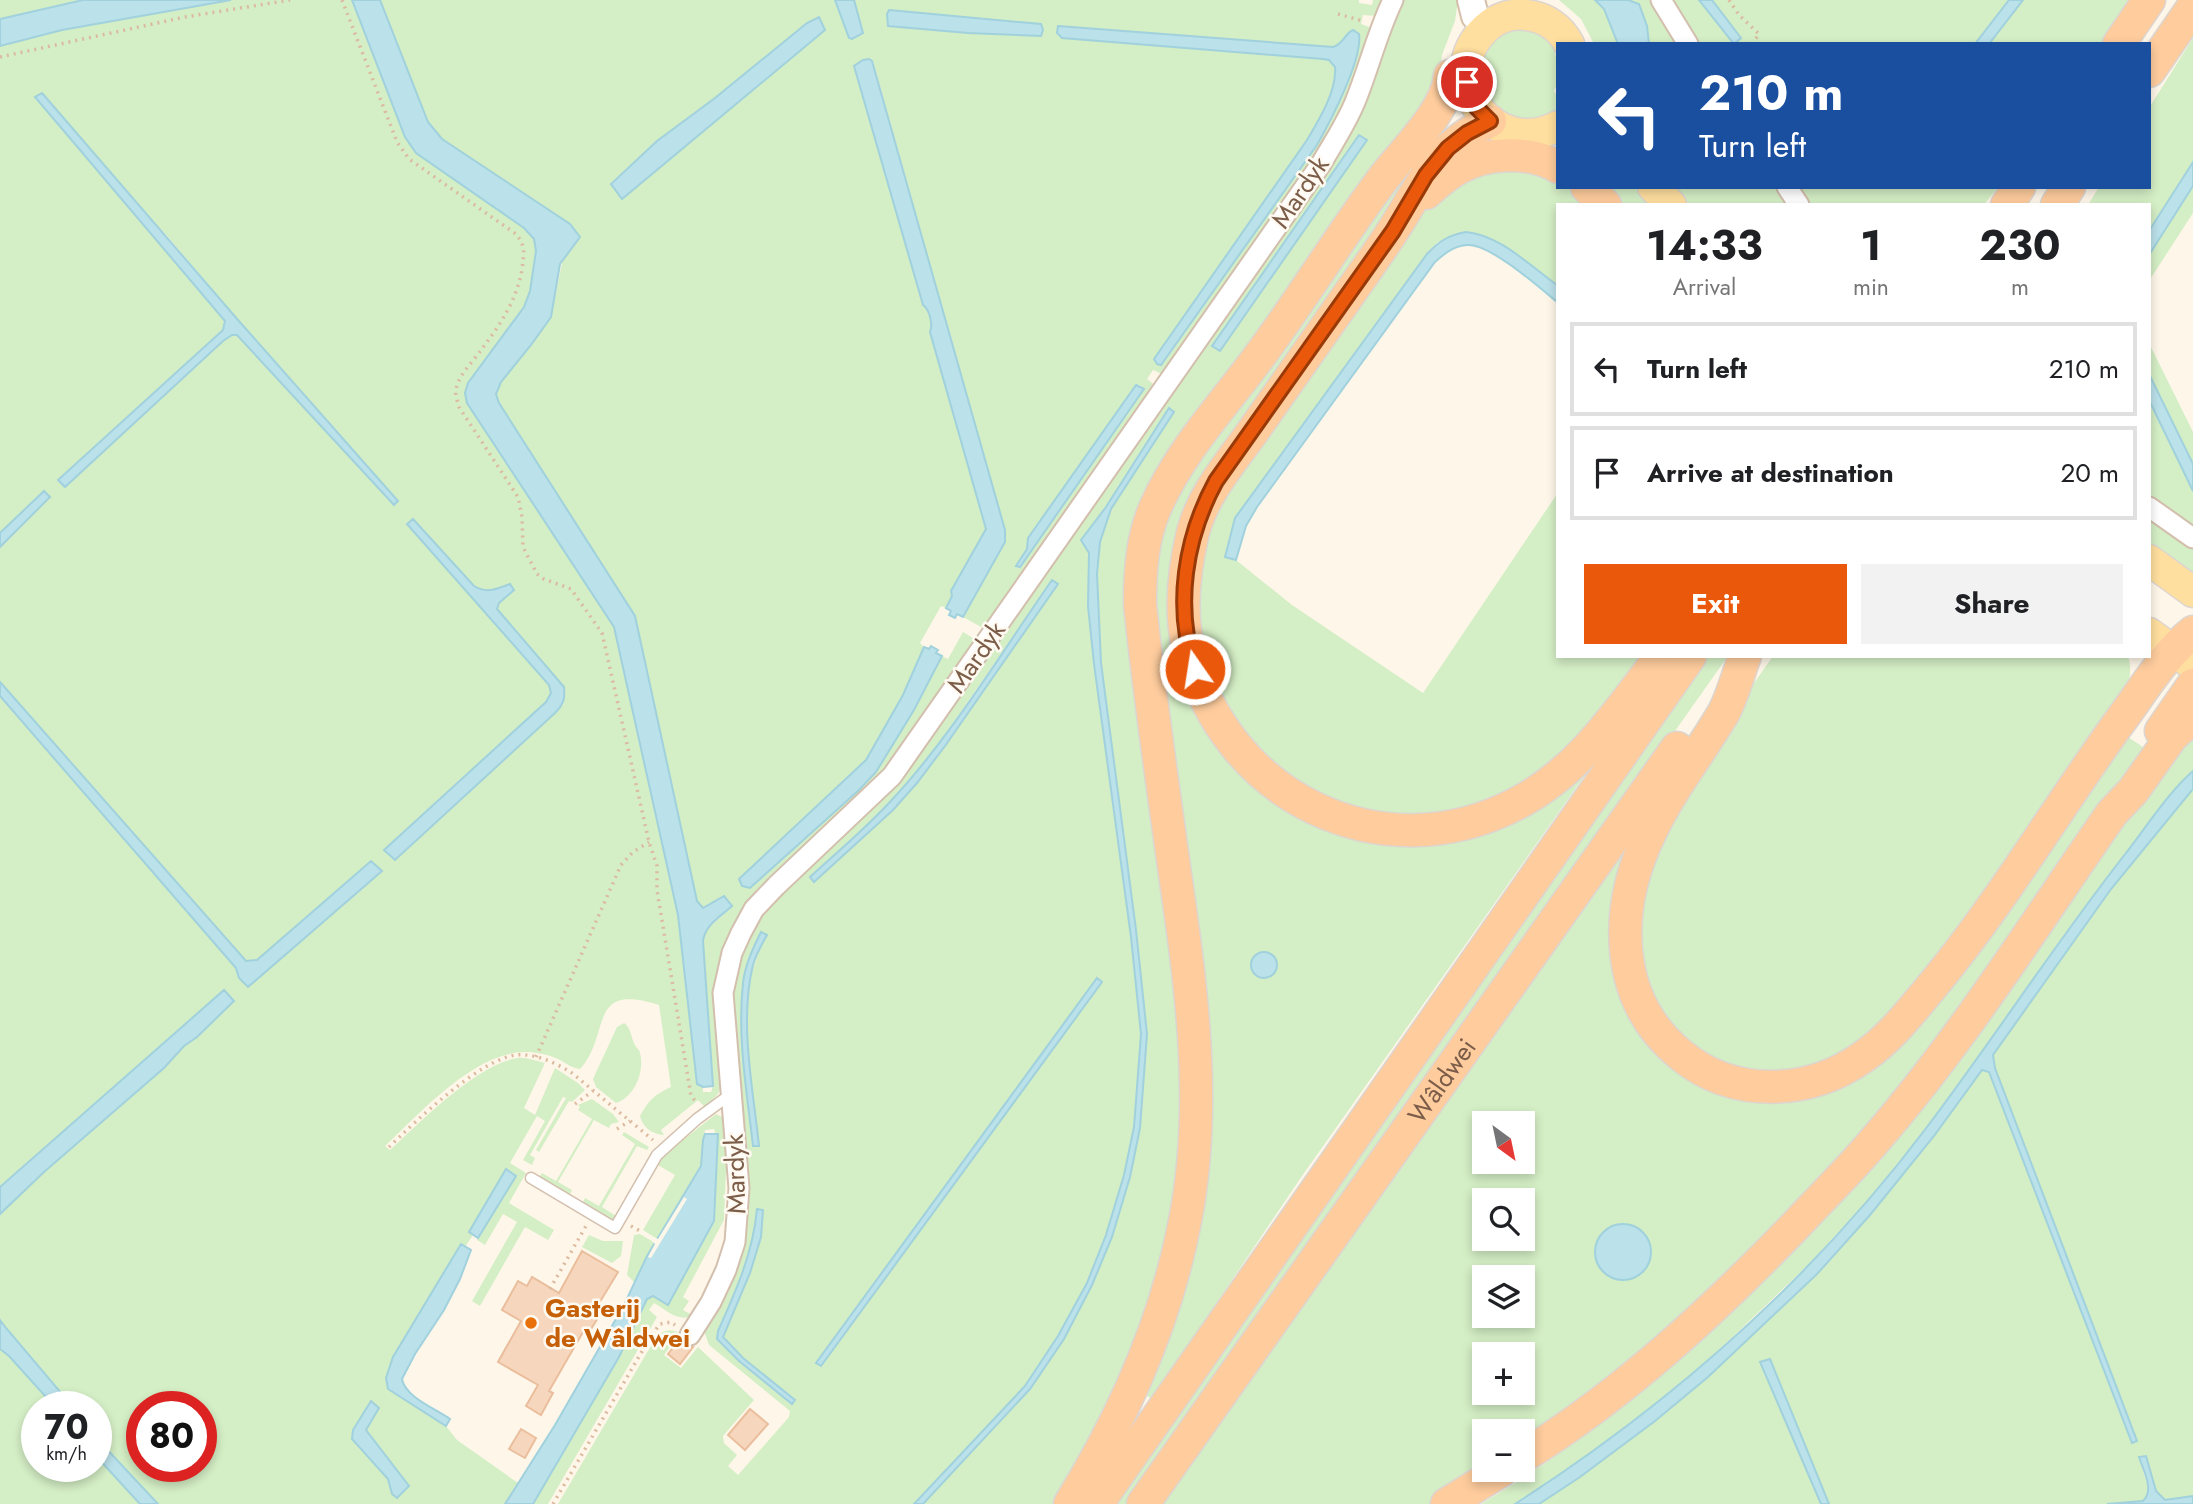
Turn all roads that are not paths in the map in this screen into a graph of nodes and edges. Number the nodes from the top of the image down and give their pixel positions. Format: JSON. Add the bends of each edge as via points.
{"nodes":[{"id":1,"x":1393,"y":0,"type":"edge"},
{"id":2,"x":1507,"y":0,"type":"edge"},
{"id":3,"x":1535,"y":0,"type":"edge"},
{"id":4,"x":1661,"y":0,"type":"edge"},
{"id":5,"x":2149,"y":0,"type":"edge"},
{"id":6,"x":2193,"y":7,"type":"edge"},
{"id":7,"x":1475,"y":17,"type":"edge"},
{"id":8,"x":1568,"y":42,"type":"edge"},
{"id":9,"x":1586,"y":42,"type":"edge"},
{"id":10,"x":1687,"y":42,"type":"edge"},
{"id":11,"x":2120,"y":42,"type":"edge"},
{"id":12,"x":2151,"y":68,"type":"edge"},
{"id":13,"x":1459,"y":79,"type":"junction"},
{"id":14,"x":1490,"y":121,"type":"junction"},
{"id":15,"x":1554,"y":132,"type":"edge"},
{"id":16,"x":1556,"y":166,"type":"edge"},
{"id":17,"x":1589,"y":189,"type":"edge"},
{"id":18,"x":1655,"y":189,"type":"edge"},
{"id":19,"x":1605,"y":203,"type":"edge"},
{"id":20,"x":1669,"y":203,"type":"edge"},
{"id":21,"x":1393,"y":231,"type":"junction"},
{"id":22,"x":2151,"y":508,"type":"edge"},
{"id":23,"x":2193,"y":538,"type":"edge"},
{"id":24,"x":2151,"y":561,"type":"edge"},
{"id":25,"x":2193,"y":592,"type":"edge"},
{"id":26,"x":2177,"y":645,"type":"edge"},
{"id":27,"x":1659,"y":658,"type":"edge"},
{"id":28,"x":1689,"y":658,"type":"edge"},
{"id":29,"x":1742,"y":658,"type":"edge"},
{"id":30,"x":1742,"y":658,"type":"edge"},
{"id":31,"x":2193,"y":685,"type":"edge"},
{"id":32,"x":2193,"y":717,"type":"edge"},
{"id":33,"x":2112,"y":813,"type":"junction"},
{"id":34,"x":731,"y":1094,"type":"junction"},
{"id":35,"x":531,"y":1178,"type":"dead end"},
{"id":36,"x":690,"y":1335,"type":"road end"},
{"id":37,"x":1535,"y":1448,"type":"edge"},
{"id":38,"x":1483,"y":1482,"type":"edge"},
{"id":39,"x":1070,"y":1504,"type":"edge"},
{"id":40,"x":1097,"y":1504,"type":"edge"},
{"id":41,"x":1143,"y":1504,"type":"edge"},
{"id":42,"x":1447,"y":1504,"type":"edge"}],
"edges":[{"from":1,"to":34,"type":"street","name":"Mardyk","via":[[1356,100],[1321,163],[918,741],[892,776],[754,909],[732,953],[723,993]]},
{"from":2,"to":7,"type":"main road"},
{"from":3,"to":9,"type":"main road","via":[[1562,12]]},
{"from":4,"to":10,"type":"street"},
{"from":5,"to":11,"type":"highway"},
{"from":6,"to":12,"type":"highway"},
{"from":7,"to":8,"type":"main road","via":[[1528,15],[1554,25]]},
{"from":7,"to":13,"type":"main road","via":[[1474,42]]},
{"from":13,"to":14,"type":"main road"},
{"from":13,"to":39,"type":"highway","via":[[1464,95],[1451,115],[1423,131],[1401,155],[1207,422],[1161,496],[1147,534],[1140,567],[1140,604],[1183,928],[1195,1043],[1196,1117],[1186,1219],[1153,1339],[1109,1438]]},
{"from":14,"to":15,"type":"main road","via":[[1512,133]]},
{"from":14,"to":21,"type":"highway","via":[[1467,133],[1437,161]]},
{"from":16,"to":21,"type":"highway","via":[[1524,156],[1472,161],[1423,195]]},
{"from":17,"to":19,"type":"highway"},
{"from":18,"to":20,"type":"main road"},
{"from":21,"to":27,"type":"highway","via":[[1216,481],[1198,517],[1184,582],[1184,613],[1188,650],[1216,721],[1265,777],[1320,812],[1382,828],[1439,828],[1501,811],[1550,783],[1602,732]]},
{"from":22,"to":23,"type":"street"},
{"from":24,"to":25,"type":"main road"},
{"from":26,"to":29,"type":"highway","via":[[1961,952],[1896,1028],[1863,1058],[1828,1077],[1790,1087],[1741,1084],[1688,1061],[1647,1018],[1634,993],[1624,944],[1633,873],[1671,794],[1725,709]]},
{"from":28,"to":40,"type":"highway","name":"Wâldwei"},
{"from":30,"to":41,"type":"highway","name":"Wâldwei"},
{"from":31,"to":33,"type":"highway","via":[[2124,785]]},
{"from":32,"to":33,"type":"highway","via":[[2172,736]]},
{"from":33,"to":37,"type":"highway","via":[[1877,1139],[1685,1333],[1602,1401]]},
{"from":34,"to":35,"type":"lane","via":[[663,1148],[615,1228]]},
{"from":34,"to":36,"type":"street","name":"Mardyk","via":[[739,1188],[735,1242],[711,1302]]},
{"from":38,"to":42,"type":"highway"}]}
